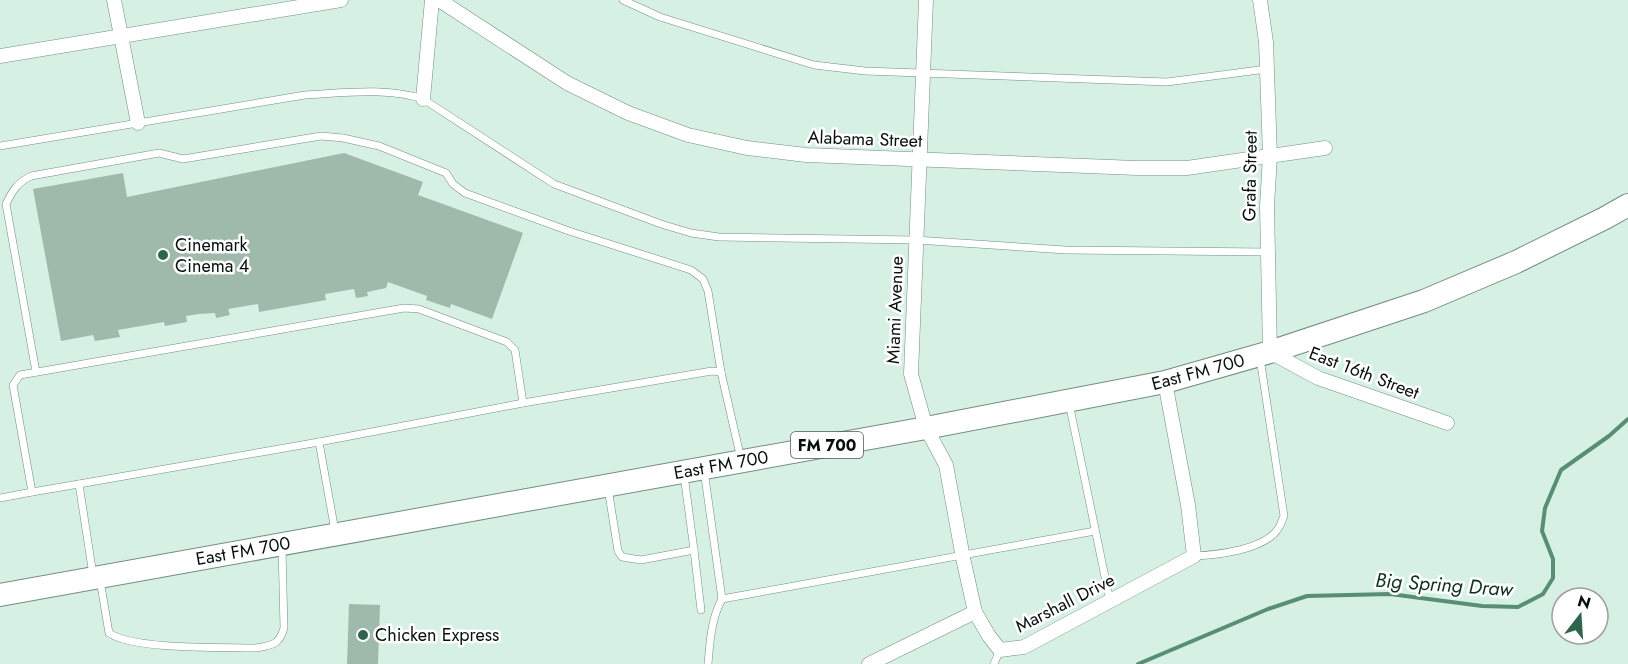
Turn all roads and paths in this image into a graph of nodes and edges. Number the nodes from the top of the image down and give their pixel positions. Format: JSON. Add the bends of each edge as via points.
{"nodes":[{"id":1,"x":114,"y":0,"type":"edge"},
{"id":2,"x":341,"y":0,"type":"edge"},
{"id":3,"x":432,"y":0,"type":"edge"},
{"id":4,"x":439,"y":0,"type":"edge"},
{"id":5,"x":623,"y":0,"type":"edge"},
{"id":6,"x":926,"y":0,"type":"edge"},
{"id":7,"x":1260,"y":0,"type":"edge"},
{"id":8,"x":121,"y":37,"type":"junction"},
{"id":9,"x":0,"y":56,"type":"edge"},
{"id":10,"x":1267,"y":69,"type":"junction"},
{"id":11,"x":923,"y":73,"type":"junction"},
{"id":12,"x":423,"y":99,"type":"junction"},
{"id":13,"x":138,"y":123,"type":"junction"},
{"id":14,"x":0,"y":147,"type":"edge"},
{"id":15,"x":1325,"y":148,"type":"dead end"},
{"id":16,"x":1270,"y":156,"type":"junction"},
{"id":17,"x":919,"y":159,"type":"junction"},
{"id":18,"x":1628,"y":205,"type":"edge"},
{"id":19,"x":916,"y":240,"type":"junction"},
{"id":20,"x":1268,"y":252,"type":"junction"},
{"id":21,"x":1265,"y":354,"type":"junction"},
{"id":22,"x":36,"y":372,"type":"junction"},
{"id":23,"x":721,"y":372,"type":"junction"},
{"id":24,"x":1165,"y":382,"type":"junction"},
{"id":25,"x":1068,"y":400,"type":"junction"},
{"id":26,"x":523,"y":403,"type":"junction"},
{"id":27,"x":1447,"y":423,"type":"dead end"},
{"id":28,"x":926,"y":428,"type":"junction"},
{"id":29,"x":319,"y":441,"type":"junction"},
{"id":30,"x":741,"y":461,"type":"junction"},
{"id":31,"x":694,"y":470,"type":"junction"},
{"id":32,"x":79,"y":484,"type":"junction"},
{"id":33,"x":608,"y":485,"type":"junction"},
{"id":34,"x":32,"y":492,"type":"junction"},
{"id":35,"x":0,"y":498,"type":"edge"},
{"id":36,"x":1095,"y":531,"type":"junction"},
{"id":37,"x":336,"y":534,"type":"junction"},
{"id":38,"x":282,"y":544,"type":"junction"},
{"id":39,"x":694,"y":550,"type":"junction"},
{"id":40,"x":962,"y":555,"type":"junction"},
{"id":41,"x":1194,"y":556,"type":"junction"},
{"id":42,"x":96,"y":578,"type":"junction"},
{"id":43,"x":0,"y":595,"type":"edge"},
{"id":44,"x":722,"y":599,"type":"junction"},
{"id":45,"x":1110,"y":601,"type":"junction"},
{"id":46,"x":701,"y":610,"type":"dead end"},
{"id":47,"x":975,"y":612,"type":"junction"},
{"id":48,"x":1000,"y":650,"type":"junction"},
{"id":49,"x":708,"y":664,"type":"edge"},
{"id":50,"x":869,"y":664,"type":"edge"},
{"id":51,"x":994,"y":664,"type":"edge"}],
"edges":[{"from":1,"to":8,"type":"street"},
{"from":2,"to":8,"type":"street"},
{"from":3,"to":12,"type":"street"},
{"from":4,"to":17,"type":"street","name":"Alabama Street","via":[[567,83],[628,113],[688,135],[806,155]]},
{"from":5,"to":11,"type":"lane","via":[[660,17],[814,64]]},
{"from":6,"to":11,"type":"street","name":"Miami Avenue"},
{"from":7,"to":10,"type":"street","name":"Grafa Street"},
{"from":8,"to":9,"type":"street"},
{"from":8,"to":13,"type":"street"},
{"from":10,"to":11,"type":"lane","via":[[1167,82]]},
{"from":10,"to":16,"type":"street","name":"Grafa Street"},
{"from":11,"to":17,"type":"street","name":"Miami Avenue"},
{"from":12,"to":13,"type":"lane","via":[[406,94],[305,95]]},
{"from":12,"to":19,"type":"lane","via":[[554,184],[681,230],[719,237]]},
{"from":13,"to":14,"type":"lane"},
{"from":15,"to":16,"type":"street","name":"Alabama Street"},
{"from":16,"to":17,"type":"street","name":"Alabama Street","via":[[1187,168]]},
{"from":16,"to":20,"type":"street","name":"Grafa Street"},
{"from":17,"to":19,"type":"street","name":"Miami Avenue"},
{"from":18,"to":21,"type":"main road","name":"East FM 700","number":"FM 700","via":[[1516,262],[1424,301]]},
{"from":19,"to":20,"type":"lane","via":[[1066,249]]},
{"from":19,"to":28,"type":"street","name":"Miami Avenue","via":[[911,374]]},
{"from":20,"to":21,"type":"street","name":"Grafa Street"},
{"from":21,"to":24,"type":"main road","name":"East FM 700","number":"FM 700"},
{"from":21,"to":27,"type":"street","name":"East 16th Street","via":[[1318,378]]},
{"from":21,"to":41,"type":"lane","via":[[1284,516],[1277,531],[1255,545],[1222,555]]},
{"from":22,"to":23,"type":"lane","via":[[6,204],[20,181],[159,153],[183,159],[321,136],[379,146],[446,173],[465,193],[691,270],[703,279],[708,291]]},
{"from":22,"to":26,"type":"lane","via":[[404,308],[419,309],[507,342],[515,350]]},
{"from":22,"to":34,"type":"lane","via":[[20,375],[13,385]]},
{"from":23,"to":26,"type":"lane"},
{"from":23,"to":30,"type":"lane"},
{"from":24,"to":25,"type":"main road","name":"East FM 700","number":"FM 700"},
{"from":24,"to":41,"type":"street"},
{"from":25,"to":28,"type":"main road","name":"East FM 700","number":"FM 700"},
{"from":25,"to":36,"type":"lane"},
{"from":26,"to":29,"type":"lane"},
{"from":28,"to":30,"type":"main road","name":"East FM 700","number":"FM 700"},
{"from":28,"to":40,"type":"street","name":"Miami Avenue","via":[[946,465]]},
{"from":29,"to":32,"type":"lane"},
{"from":29,"to":37,"type":"lane"},
{"from":30,"to":31,"type":"main road","name":"East FM 700","number":"FM 700"},
{"from":31,"to":33,"type":"main road","name":"East FM 700","number":"FM 700"},
{"from":31,"to":39,"type":"lane"},
{"from":31,"to":44,"type":"lane"},
{"from":32,"to":34,"type":"lane"},
{"from":32,"to":42,"type":"lane"},
{"from":33,"to":37,"type":"main road","name":"East FM 700","number":"FM 700"},
{"from":33,"to":39,"type":"lane","via":[[622,557],[641,560]]},
{"from":34,"to":35,"type":"lane"},
{"from":36,"to":40,"type":"lane"},
{"from":36,"to":45,"type":"lane"},
{"from":37,"to":38,"type":"main road","name":"East FM 700","number":"FM 700"},
{"from":38,"to":42,"type":"main road","name":"East FM 700","number":"FM 700"},
{"from":38,"to":42,"type":"lane","via":[[284,628],[281,639],[273,645],[256,648],[118,640],[109,633]]},
{"from":39,"to":46,"type":"lane"},
{"from":40,"to":44,"type":"lane"},
{"from":40,"to":47,"type":"street","name":"Miami Avenue"},
{"from":41,"to":45,"type":"street","name":"Marshall Drive"},
{"from":42,"to":43,"type":"main road","name":"East FM 700","number":"FM 700"},
{"from":44,"to":49,"type":"lane","via":[[710,636]]},
{"from":45,"to":48,"type":"street","name":"Marshall Drive","via":[[1024,647]]},
{"from":47,"to":48,"type":"street","name":"Marshall Drive"},
{"from":47,"to":50,"type":"street"},
{"from":48,"to":51,"type":"lane"}]}
